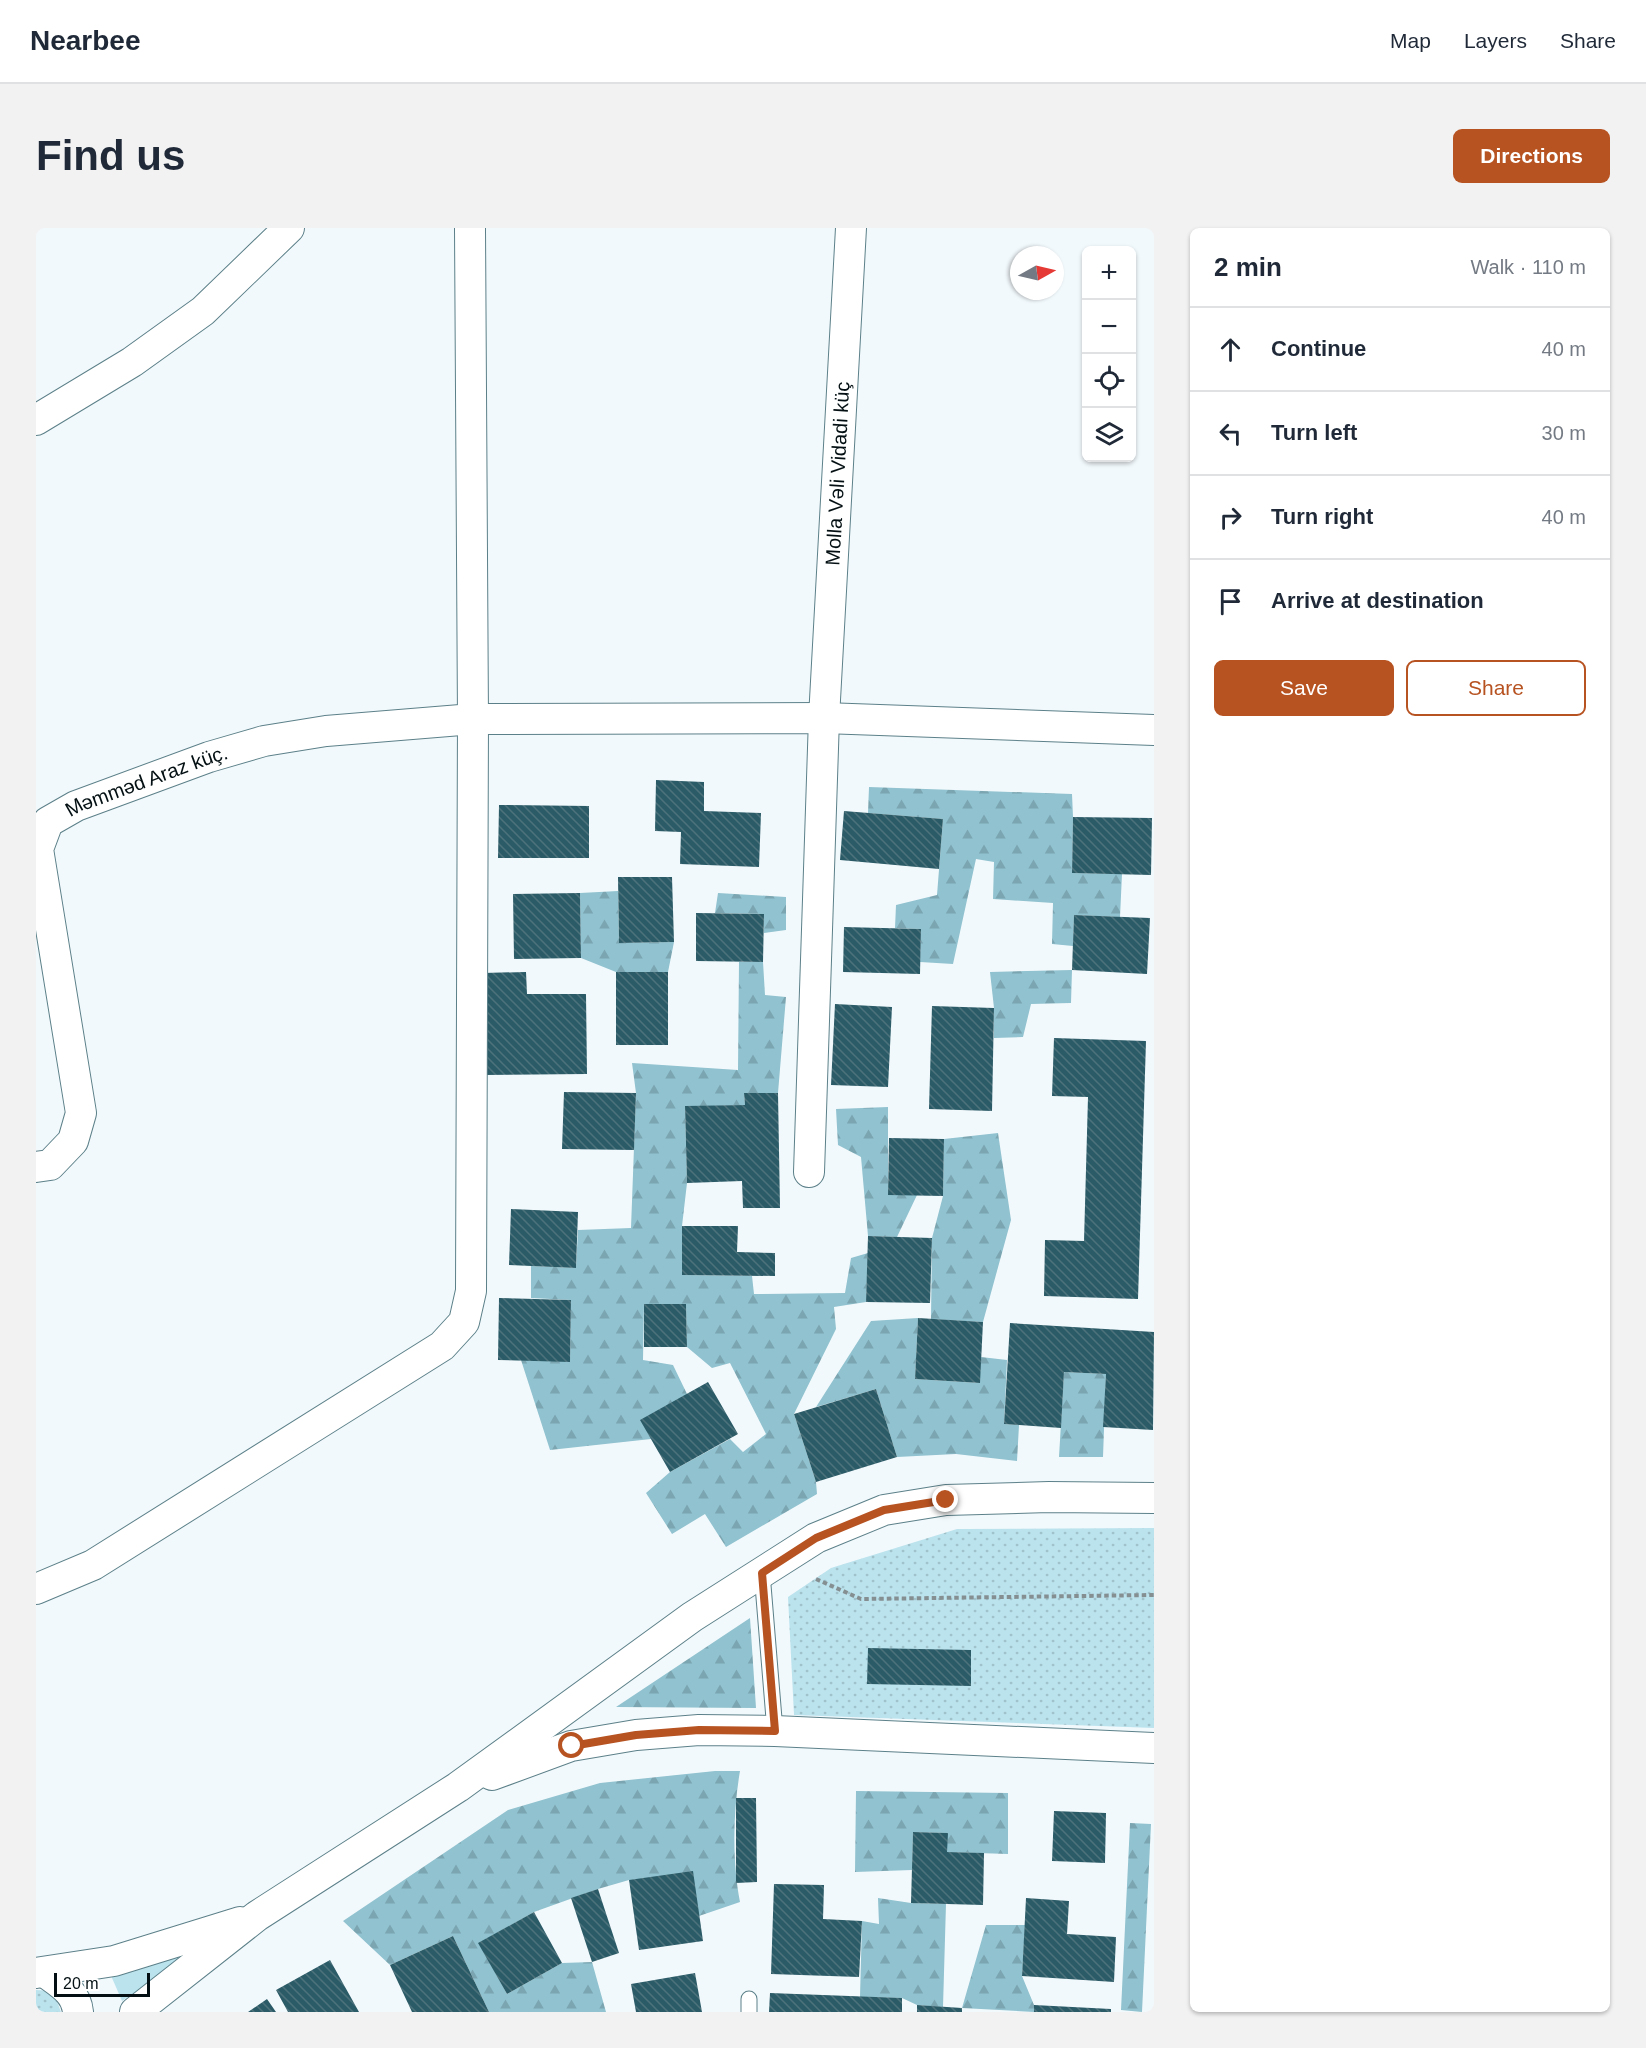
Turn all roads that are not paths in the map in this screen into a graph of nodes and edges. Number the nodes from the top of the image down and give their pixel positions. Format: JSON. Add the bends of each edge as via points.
{"nodes":[{"id":1,"x":289,"y":228,"type":"edge"},
{"id":2,"x":470,"y":228,"type":"edge"},
{"id":3,"x":851,"y":228,"type":"edge"},
{"id":4,"x":36,"y":420,"type":"edge"},
{"id":5,"x":824,"y":718,"type":"junction"},
{"id":6,"x":474,"y":719,"type":"junction"},
{"id":7,"x":1154,"y":730,"type":"edge"},
{"id":8,"x":42,"y":810,"type":"edge"},
{"id":9,"x":36,"y":1167,"type":"edge"},
{"id":10,"x":809,"y":1172,"type":"dead end"},
{"id":11,"x":1154,"y":1498,"type":"edge"},
{"id":12,"x":762,"y":1573,"type":"junction"},
{"id":13,"x":36,"y":1589,"type":"edge"},
{"id":14,"x":775,"y":1731,"type":"junction"},
{"id":15,"x":1154,"y":1748,"type":"edge"},
{"id":16,"x":458,"y":1787,"type":"junction"},
{"id":17,"x":257,"y":1916,"type":"junction"},
{"id":18,"x":41,"y":1973,"type":"edge"},
{"id":19,"x":78,"y":2012,"type":"edge"},
{"id":20,"x":135,"y":2012,"type":"edge"}],
"edges":[{"from":1,"to":4,"type":"street","via":[[203,311],[132,362]]},
{"from":2,"to":6,"type":"street"},
{"from":3,"to":5,"type":"street","name":"Molla Vəli Vidadi küç"},
{"from":5,"to":6,"type":"street","name":"Məmməd Araz küç."},
{"from":5,"to":7,"type":"street","name":"Məmməd Araz küç."},
{"from":5,"to":10,"type":"street","name":"Molla Vəli Vidadi küç"},
{"from":6,"to":8,"type":"street","name":"Məmməd Araz küç.","via":[[326,731],[264,741],[76,806]]},
{"from":6,"to":13,"type":"street","via":[[471,1291],[464,1322],[442,1346],[93,1565]]},
{"from":8,"to":9,"type":"street","name":"Məmməd Araz küç.","via":[[38,849],[81,1113],[73,1142],[50,1165]]},
{"from":11,"to":12,"type":"street","via":[[946,1500],[884,1510],[816,1538]]},
{"from":12,"to":14,"type":"lane"},
{"from":12,"to":16,"type":"street","via":[[692,1617]]},
{"from":14,"to":15,"type":"street"},
{"from":14,"to":16,"type":"street","via":[[699,1730],[572,1746]]},
{"from":16,"to":17,"type":"street"},
{"from":17,"to":18,"type":"street","via":[[114,1961]]},
{"from":17,"to":20,"type":"street"},
{"from":18,"to":19,"type":"street","via":[[69,1989]]}]}
